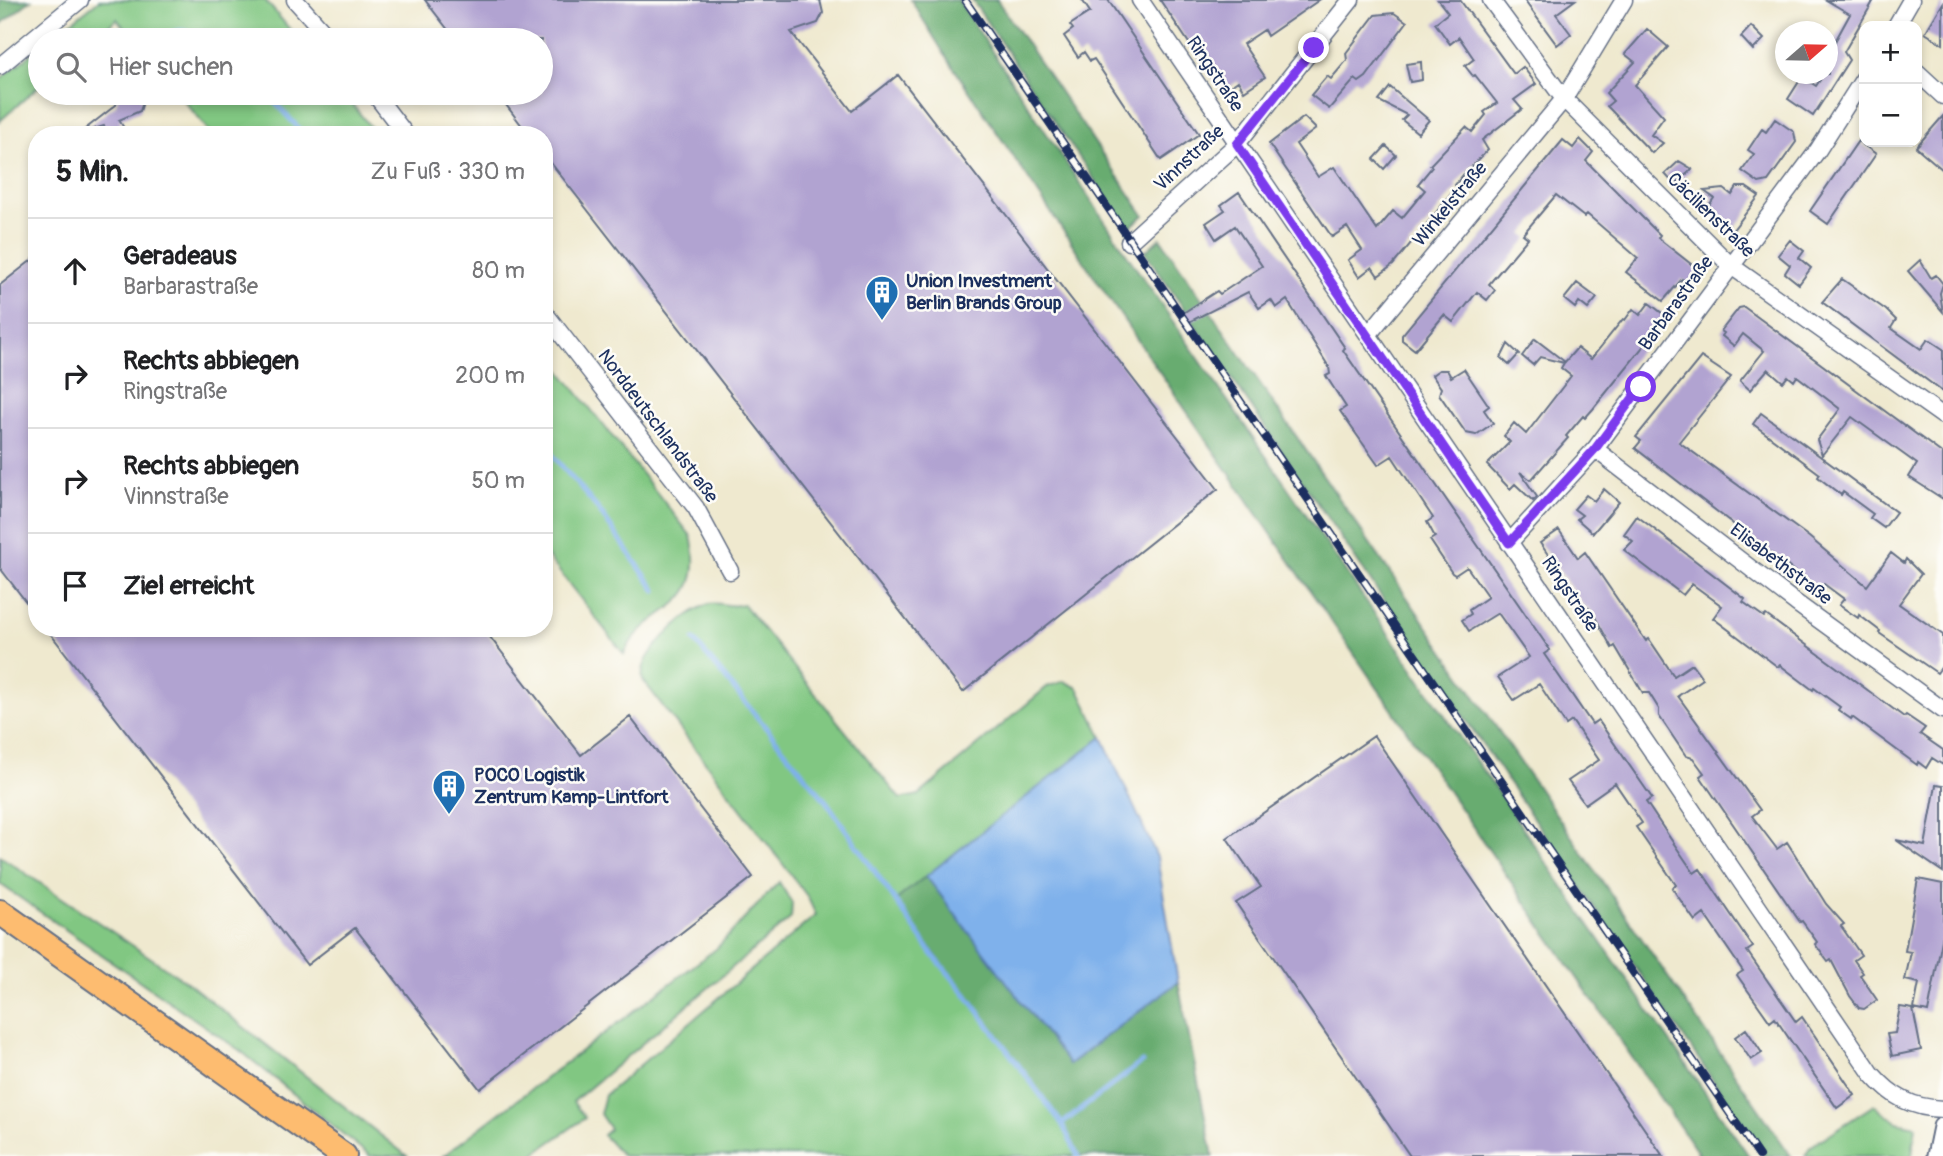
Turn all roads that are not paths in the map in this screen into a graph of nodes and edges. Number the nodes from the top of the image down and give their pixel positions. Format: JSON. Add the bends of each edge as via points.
{"nodes":[{"id":1,"x":80,"y":0,"type":"edge"},
{"id":2,"x":295,"y":0,"type":"edge"},
{"id":3,"x":1140,"y":0,"type":"edge"},
{"id":4,"x":1351,"y":0,"type":"edge"},
{"id":5,"x":1491,"y":0,"type":"edge"},
{"id":6,"x":1624,"y":0,"type":"edge"},
{"id":7,"x":1911,"y":0,"type":"edge"},
{"id":8,"x":1899,"y":21,"type":"edge"},
{"id":9,"x":46,"y":28,"type":"edge"},
{"id":10,"x":320,"y":28,"type":"edge"},
{"id":11,"x":28,"y":43,"type":"edge"},
{"id":12,"x":0,"y":66,"type":"edge"},
{"id":13,"x":1922,"y":77,"type":"edge"},
{"id":14,"x":1860,"y":84,"type":"edge"},
{"id":15,"x":1943,"y":96,"type":"edge"},
{"id":16,"x":1564,"y":99,"type":"junction"},
{"id":17,"x":383,"y":105,"type":"edge"},
{"id":18,"x":399,"y":126,"type":"edge"},
{"id":19,"x":1237,"y":144,"type":"junction"},
{"id":20,"x":1129,"y":242,"type":"dead end"},
{"id":21,"x":1730,"y":265,"type":"junction"},
{"id":22,"x":553,"y":324,"type":"edge"},
{"id":23,"x":1368,"y":335,"type":"junction"},
{"id":24,"x":1943,"y":416,"type":"edge"},
{"id":25,"x":1595,"y":449,"type":"junction"},
{"id":26,"x":1509,"y":543,"type":"junction"},
{"id":27,"x":730,"y":571,"type":"dead end"},
{"id":28,"x":1943,"y":710,"type":"edge"},
{"id":29,"x":0,"y":912,"type":"edge"},
{"id":30,"x":1943,"y":1110,"type":"edge"},
{"id":31,"x":1943,"y":1128,"type":"edge"},
{"id":32,"x":344,"y":1156,"type":"edge"},
{"id":33,"x":1937,"y":1156,"type":"edge"}],
"edges":[{"from":1,"to":9,"type":"street"},
{"from":2,"to":10,"type":"street"},
{"from":3,"to":19,"type":"street","name":"Ringstraße"},
{"from":4,"to":19,"type":"street","name":"Vinnstraße"},
{"from":5,"to":16,"type":"street","name":"Cäcilienstraße"},
{"from":6,"to":16,"type":"street","name":"Winkelstraße"},
{"from":7,"to":8,"type":"street"},
{"from":11,"to":12,"type":"street"},
{"from":13,"to":15,"type":"street"},
{"from":14,"to":21,"type":"street","name":"Barbarastraße","via":[[1818,150]]},
{"from":16,"to":21,"type":"street","name":"Cäcilienstraße"},
{"from":16,"to":23,"type":"street","name":"Winkelstraße"},
{"from":17,"to":18,"type":"street"},
{"from":19,"to":20,"type":"street","name":"Vinnstraße"},
{"from":19,"to":23,"type":"street","name":"Ringstraße"},
{"from":21,"to":24,"type":"street","name":"Cäcilienstraße"},
{"from":21,"to":25,"type":"street","name":"Barbarastraße"},
{"from":22,"to":27,"type":"street","name":"Norddeutschlandstraße","via":[[696,508]]},
{"from":23,"to":26,"type":"street","name":"Ringstraße"},
{"from":25,"to":26,"type":"street","name":"Barbarastraße"},
{"from":25,"to":28,"type":"street","name":"Elisabethstraße"},
{"from":26,"to":30,"type":"street","name":"Ringstraße","via":[[1871,1073],[1904,1102]]},
{"from":29,"to":32,"type":"highway"},
{"from":31,"to":33,"type":"street"}]}
